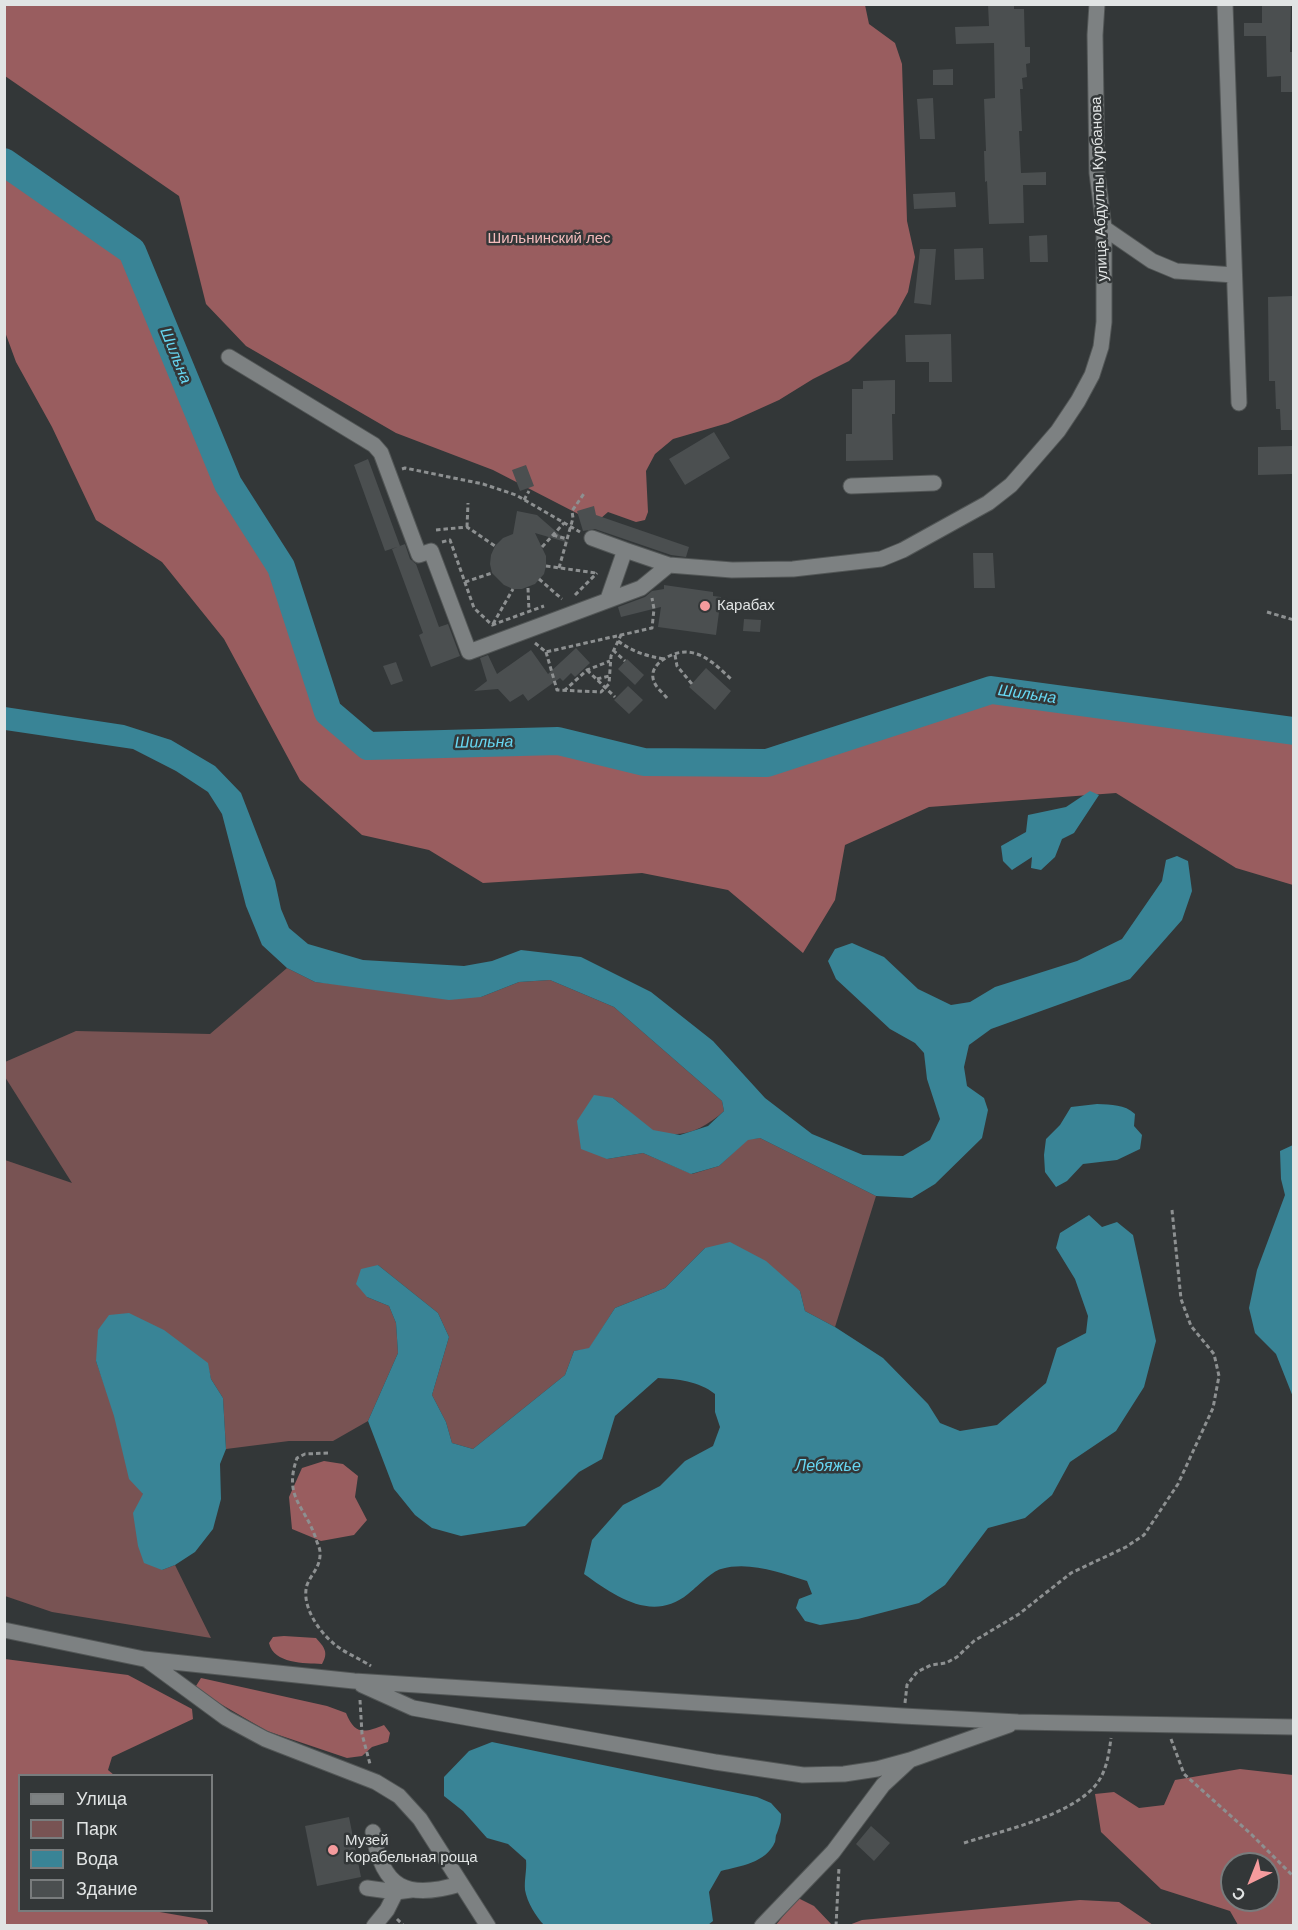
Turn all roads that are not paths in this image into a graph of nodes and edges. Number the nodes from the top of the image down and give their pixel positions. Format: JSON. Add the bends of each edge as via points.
{"nodes":[{"id":1,"x":1097,"y":4,"type":"edge"},
{"id":2,"x":1225,"y":4,"type":"edge"},
{"id":3,"x":1104,"y":228,"type":"junction"},
{"id":4,"x":1234,"y":275,"type":"junction"},
{"id":5,"x":229,"y":357,"type":"dead end"},
{"id":6,"x":1239,"y":403,"type":"dead end"},
{"id":7,"x":934,"y":483,"type":"dead end"},
{"id":8,"x":851,"y":486,"type":"dead end"},
{"id":9,"x":592,"y":538,"type":"road end"},
{"id":10,"x":625,"y":550,"type":"junction"},
{"id":11,"x":669,"y":565,"type":"junction"},
{"id":12,"x":608,"y":599,"type":"junction"},
{"id":13,"x":4,"y":1630,"type":"edge"},
{"id":14,"x":144,"y":1659,"type":"junction"},
{"id":15,"x":354,"y":1681,"type":"junction"},
{"id":16,"x":1018,"y":1722,"type":"junction"},
{"id":17,"x":1293,"y":1728,"type":"edge"},
{"id":18,"x":910,"y":1760,"type":"junction"},
{"id":19,"x":373,"y":1832,"type":"dead end"},
{"id":20,"x":460,"y":1884,"type":"junction"},
{"id":21,"x":367,"y":1888,"type":"dead end"},
{"id":22,"x":403,"y":1891,"type":"junction"},
{"id":23,"x":374,"y":1926,"type":"edge"},
{"id":24,"x":488,"y":1926,"type":"edge"},
{"id":25,"x":762,"y":1926,"type":"edge"}],
"edges":[{"from":1,"to":3,"type":"street","name":"улица Абдуллы Курбанова","via":[[1097,173]]},
{"from":2,"to":4,"type":"street"},
{"from":3,"to":4,"type":"street","via":[[1152,261],[1176,271]]},
{"from":3,"to":11,"type":"street","name":"улица Абдуллы Курбанова","via":[[1104,322],[1092,375],[1058,431],[1011,485],[988,503],[881,559],[760,571]]},
{"from":4,"to":6,"type":"street"},
{"from":5,"to":12,"type":"street","via":[[381,453],[419,555],[431,551],[469,652]]},
{"from":7,"to":8,"type":"street"},
{"from":9,"to":10,"type":"street","name":"улица Абдуллы Курбанова"},
{"from":10,"to":11,"type":"street","name":"улица Абдуллы Курбанова"},
{"from":10,"to":12,"type":"street"},
{"from":11,"to":12,"type":"street","via":[[641,588]]},
{"from":13,"to":14,"type":"street"},
{"from":14,"to":15,"type":"street"},
{"from":14,"to":20,"type":"street","via":[[226,1718],[265,1739],[376,1782],[399,1796],[420,1819]]},
{"from":15,"to":16,"type":"street"},
{"from":15,"to":18,"type":"street","via":[[413,1708],[803,1775],[844,1774]]},
{"from":16,"to":17,"type":"street"},
{"from":16,"to":18,"type":"street"},
{"from":18,"to":25,"type":"street","via":[[883,1785],[833,1852]]},
{"from":19,"to":22,"type":"street","via":[[383,1866]]},
{"from":20,"to":22,"type":"street","via":[[437,1891]]},
{"from":20,"to":24,"type":"street"},
{"from":21,"to":22,"type":"street"},
{"from":22,"to":23,"type":"street"}]}
